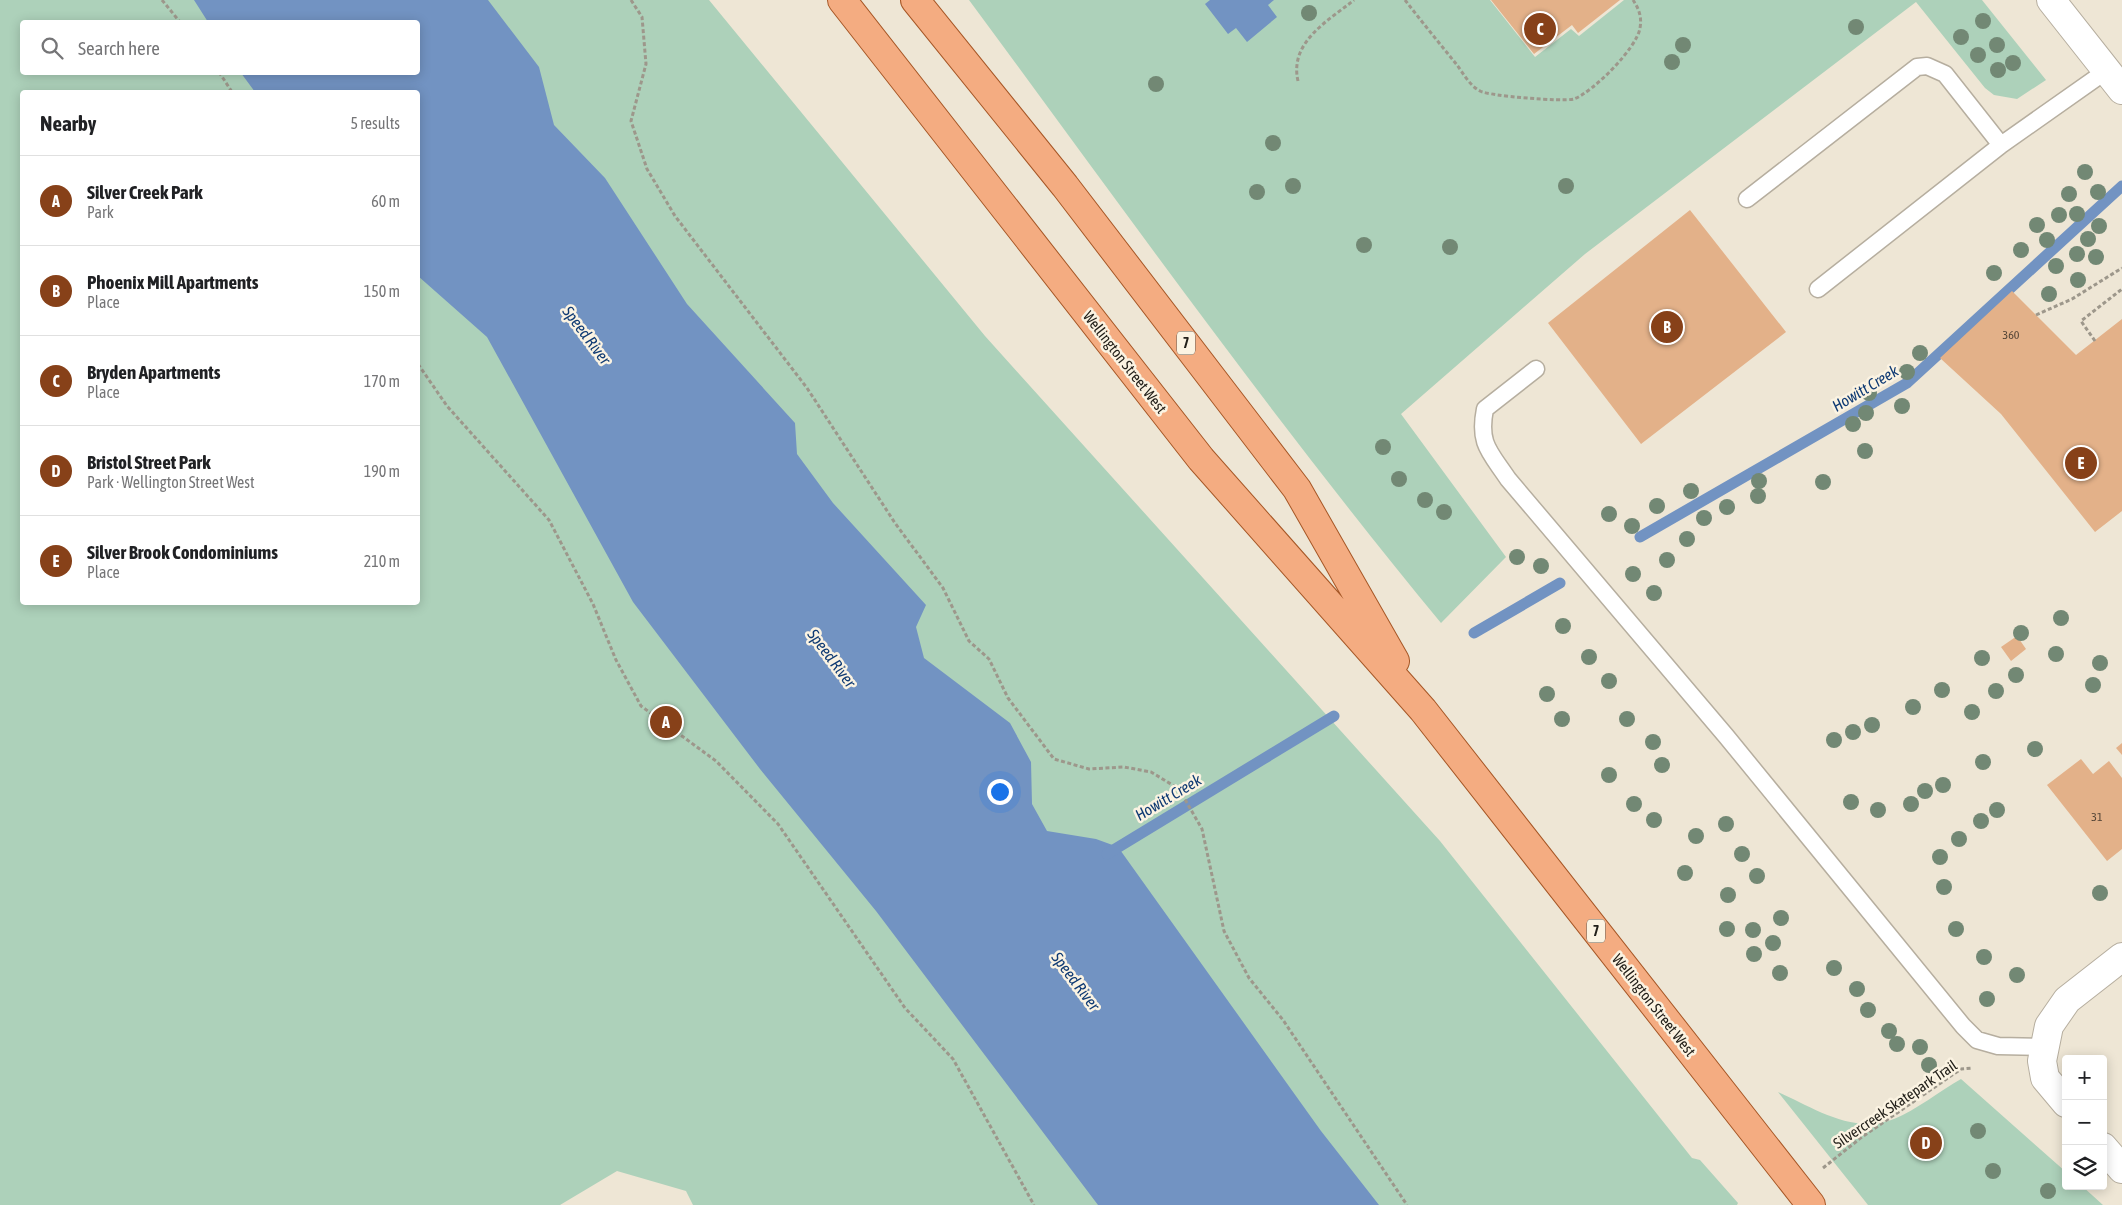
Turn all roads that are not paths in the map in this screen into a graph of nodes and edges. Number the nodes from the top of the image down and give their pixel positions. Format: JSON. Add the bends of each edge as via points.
{"nodes":[{"id":1,"x":842,"y":0,"type":"edge"},
{"id":2,"x":915,"y":0,"type":"edge"},
{"id":3,"x":2051,"y":0,"type":"edge"},
{"id":4,"x":2114,"y":81,"type":"edge"},
{"id":5,"x":2001,"y":144,"type":"junction"},
{"id":6,"x":1747,"y":199,"type":"dead end"},
{"id":7,"x":1818,"y":288,"type":"dead end"},
{"id":8,"x":1536,"y":369,"type":"dead end"},
{"id":9,"x":1423,"y":710,"type":"junction"},
{"id":10,"x":2122,"y":957,"type":"edge"},
{"id":11,"x":2043,"y":1047,"type":"junction"},
{"id":12,"x":2063,"y":1100,"type":"edge"},
{"id":13,"x":2107,"y":1152,"type":"edge"},
{"id":14,"x":2122,"y":1169,"type":"edge"},
{"id":15,"x":1805,"y":1197,"type":"edge"}],
"edges":[{"from":1,"to":9,"type":"main road","name":"Wellington Street West","number":"7","via":[[1201,459]]},
{"from":2,"to":9,"type":"main road","name":"Wellington Street West","number":"7","via":[[1065,186],[1297,489]]},
{"from":3,"to":4,"type":"street"},
{"from":4,"to":5,"type":"lane"},
{"from":5,"to":6,"type":"lane","via":[[1945,74],[1927,66],[1917,68]]},
{"from":5,"to":7,"type":"lane"},
{"from":8,"to":11,"type":"lane","via":[[1485,409],[1481,435],[1508,479],[1726,736],[1963,1026],[1977,1040],[1998,1046]]},
{"from":9,"to":15,"type":"main road","name":"Wellington Street West","number":"7"},
{"from":10,"to":11,"type":"street","via":[[2067,1000],[2049,1026]]},
{"from":11,"to":12,"type":"street","via":[[2045,1078]]},
{"from":13,"to":14,"type":"street"}]}
